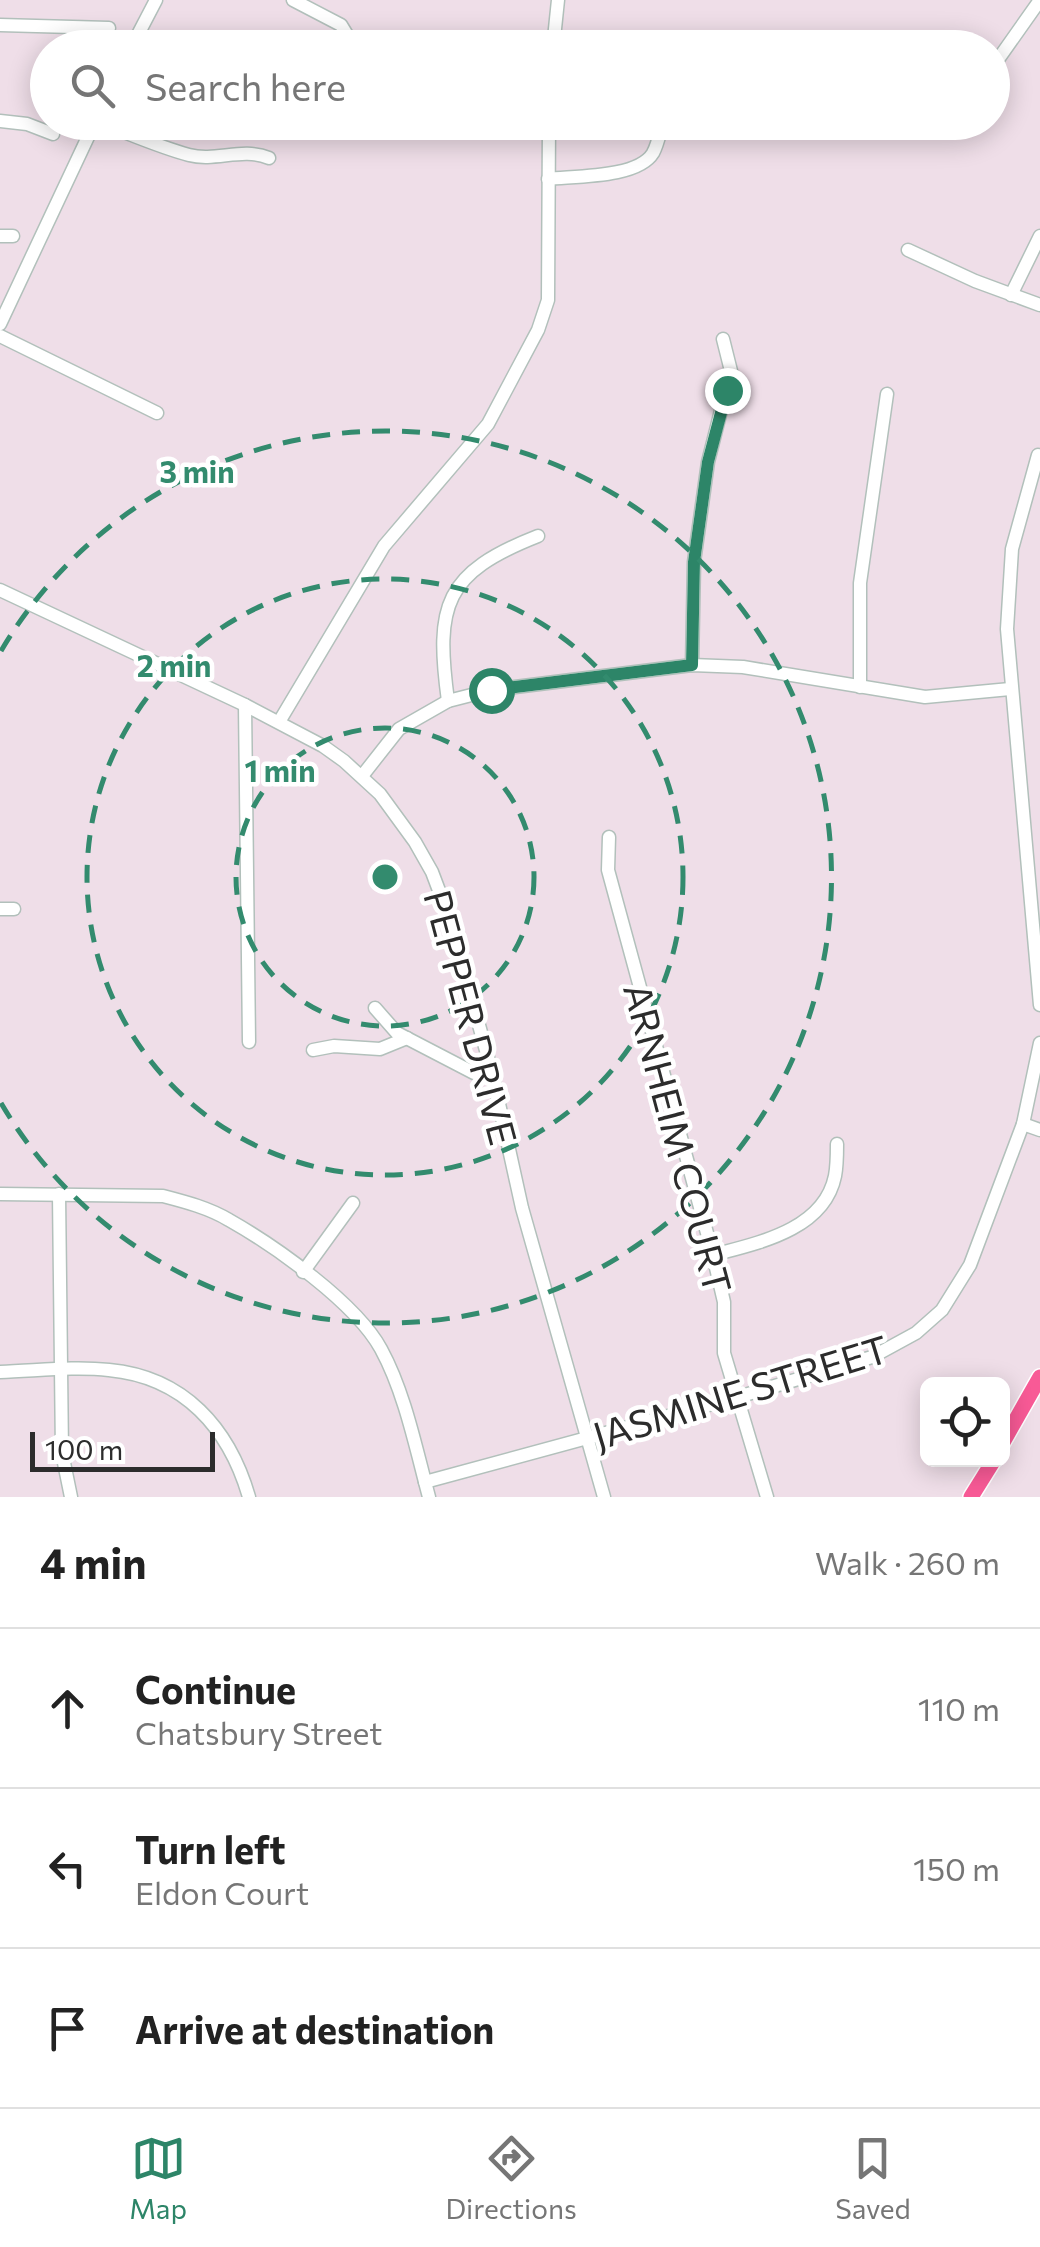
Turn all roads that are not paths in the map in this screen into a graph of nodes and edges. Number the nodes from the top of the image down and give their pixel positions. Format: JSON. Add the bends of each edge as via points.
{"nodes":[{"id":1,"x":156,"y":0,"type":"edge"},
{"id":2,"x":292,"y":0,"type":"edge"},
{"id":3,"x":549,"y":0,"type":"edge"},
{"id":4,"x":1040,"y":0,"type":"edge"},
{"id":5,"x":556,"y":7,"type":"edge"},
{"id":6,"x":0,"y":26,"type":"edge"},
{"id":7,"x":109,"y":28,"type":"dead end"},
{"id":8,"x":140,"y":30,"type":"edge"},
{"id":9,"x":343,"y":30,"type":"edge"},
{"id":10,"x":1010,"y":42,"type":"edge"},
{"id":11,"x":0,"y":121,"type":"edge"},
{"id":12,"x":30,"y":125,"type":"edge"},
{"id":13,"x":88,"y":140,"type":"edge"},
{"id":14,"x":146,"y":140,"type":"edge"},
{"id":15,"x":549,"y":140,"type":"edge"},
{"id":16,"x":657,"y":140,"type":"edge"},
{"id":17,"x":269,"y":158,"type":"dead end"},
{"id":18,"x":548,"y":179,"type":"junction"},
{"id":19,"x":1040,"y":236,"type":"edge"},
{"id":20,"x":908,"y":250,"type":"dead end"},
{"id":21,"x":1011,"y":295,"type":"junction"},
{"id":22,"x":1040,"y":306,"type":"edge"},
{"id":23,"x":0,"y":324,"type":"edge"},
{"id":24,"x":0,"y":336,"type":"edge"},
{"id":25,"x":723,"y":339,"type":"dead end"},
{"id":26,"x":887,"y":394,"type":"dead end"},
{"id":27,"x":157,"y":414,"type":"dead end"},
{"id":28,"x":1038,"y":455,"type":"edge"},
{"id":29,"x":538,"y":536,"type":"dead end"},
{"id":30,"x":0,"y":590,"type":"edge"},
{"id":31,"x":692,"y":665,"type":"junction"},
{"id":32,"x":860,"y":688,"type":"junction"},
{"id":33,"x":1010,"y":689,"type":"junction"},
{"id":34,"x":448,"y":701,"type":"junction"},
{"id":35,"x":245,"y":705,"type":"junction"},
{"id":36,"x":278,"y":722,"type":"junction"},
{"id":37,"x":362,"y":776,"type":"junction"},
{"id":38,"x":609,"y":837,"type":"dead end"},
{"id":39,"x":1040,"y":1006,"type":"edge"},
{"id":40,"x":375,"y":1008,"type":"dead end"},
{"id":41,"x":407,"y":1038,"type":"junction"},
{"id":42,"x":249,"y":1042,"type":"dead end"},
{"id":43,"x":1040,"y":1043,"type":"edge"},
{"id":44,"x":313,"y":1050,"type":"dead end"},
{"id":45,"x":492,"y":1072,"type":"junction"},
{"id":46,"x":1023,"y":1124,"type":"junction"},
{"id":47,"x":1040,"y":1130,"type":"edge"},
{"id":48,"x":837,"y":1144,"type":"dead end"},
{"id":49,"x":0,"y":1194,"type":"edge"},
{"id":50,"x":59,"y":1194,"type":"junction"},
{"id":51,"x":354,"y":1203,"type":"dead end"},
{"id":52,"x":714,"y":1255,"type":"junction"},
{"id":53,"x":303,"y":1272,"type":"junction"},
{"id":54,"x":59,"y":1370,"type":"junction"},
{"id":55,"x":0,"y":1372,"type":"edge"},
{"id":56,"x":1040,"y":1377,"type":"edge"},
{"id":57,"x":738,"y":1398,"type":"junction"},
{"id":58,"x":1010,"y":1430,"type":"edge"},
{"id":59,"x":588,"y":1437,"type":"junction"},
{"id":60,"x":990,"y":1467,"type":"edge"},
{"id":61,"x":425,"y":1482,"type":"junction"},
{"id":62,"x":71,"y":1497,"type":"edge"},
{"id":63,"x":249,"y":1497,"type":"edge"},
{"id":64,"x":428,"y":1497,"type":"edge"},
{"id":65,"x":604,"y":1497,"type":"edge"},
{"id":66,"x":767,"y":1497,"type":"edge"},
{"id":67,"x":971,"y":1497,"type":"edge"}],
"edges":[{"from":1,"to":8,"type":"street"},
{"from":2,"to":9,"type":"street"},
{"from":3,"to":5,"type":"street"},
{"from":4,"to":10,"type":"street"},
{"from":6,"to":7,"type":"street"},
{"from":11,"to":12,"type":"street"},
{"from":13,"to":23,"type":"street"},
{"from":14,"to":17,"type":"street","via":[[189,156],[238,152]]},
{"from":15,"to":18,"type":"street"},
{"from":16,"to":18,"type":"street","via":[[651,156],[624,171]]},
{"from":18,"to":36,"type":"street","via":[[548,300],[538,330],[488,424],[384,546]]},
{"from":19,"to":21,"type":"street"},
{"from":20,"to":21,"type":"street"},
{"from":21,"to":22,"type":"street"},
{"from":24,"to":27,"type":"street"},
{"from":25,"to":31,"type":"street","via":[[731,371],[708,462],[694,562]]},
{"from":26,"to":32,"type":"street","via":[[860,584]]},
{"from":28,"to":33,"type":"street","via":[[1012,549]]},
{"from":29,"to":34,"type":"street","via":[[474,568],[453,596],[442,620]]},
{"from":30,"to":35,"type":"street","name":"PEPPER DRIVE"},
{"from":31,"to":32,"type":"street"},
{"from":31,"to":34,"type":"street"},
{"from":32,"to":33,"type":"street","via":[[925,697]]},
{"from":33,"to":39,"type":"street"},
{"from":34,"to":37,"type":"street","via":[[399,729]]},
{"from":35,"to":36,"type":"street","name":"PEPPER DRIVE"},
{"from":35,"to":42,"type":"street"},
{"from":36,"to":37,"type":"street","name":"PEPPER DRIVE"},
{"from":37,"to":45,"type":"street","name":"PEPPER DRIVE","via":[[402,821],[432,872]]},
{"from":38,"to":52,"type":"street","name":"ARNHEIM COURT","via":[[608,870]]},
{"from":40,"to":41,"type":"street"},
{"from":41,"to":44,"type":"street","via":[[380,1050]]},
{"from":41,"to":45,"type":"street","via":[[474,1072]]},
{"from":43,"to":46,"type":"street","name":"JASMINE STREET"},
{"from":45,"to":59,"type":"street","name":"PEPPER DRIVE","via":[[522,1208]]},
{"from":46,"to":47,"type":"street"},
{"from":46,"to":57,"type":"street","name":"JASMINE STREET","via":[[970,1265],[929,1322],[872,1358]]},
{"from":48,"to":52,"type":"street","via":[[835,1179],[809,1216],[778,1237]]},
{"from":49,"to":50,"type":"street"},
{"from":50,"to":53,"type":"street","via":[[188,1202],[226,1218]]},
{"from":50,"to":54,"type":"street"},
{"from":51,"to":53,"type":"street"},
{"from":52,"to":57,"type":"street","name":"ARNHEIM COURT","via":[[724,1302],[724,1353]]},
{"from":53,"to":61,"type":"street","via":[[354,1312],[382,1350]]},
{"from":54,"to":55,"type":"street"},
{"from":54,"to":62,"type":"street"},
{"from":54,"to":63,"type":"street","via":[[126,1373],[192,1404],[230,1446]]},
{"from":56,"to":58,"type":"main road"},
{"from":57,"to":59,"type":"street","name":"JASMINE STREET"},
{"from":57,"to":66,"type":"street","name":"ARNHEIM COURT"},
{"from":59,"to":61,"type":"street","name":"JASMINE STREET"},
{"from":59,"to":65,"type":"street","name":"PEPPER DRIVE"},
{"from":60,"to":67,"type":"main road"},
{"from":61,"to":64,"type":"street"}]}
